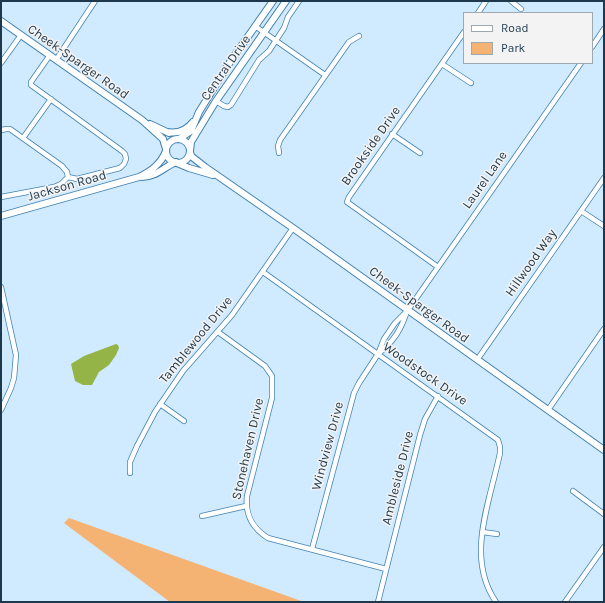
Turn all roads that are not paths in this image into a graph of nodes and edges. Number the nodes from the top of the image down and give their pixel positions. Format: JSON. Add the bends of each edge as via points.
{"nodes":[{"id":1,"x":95,"y":1,"type":"edge"},
{"id":2,"x":273,"y":1,"type":"edge"},
{"id":3,"x":286,"y":1,"type":"edge"},
{"id":4,"x":299,"y":1,"type":"edge"},
{"id":5,"x":486,"y":1,"type":"edge"},
{"id":6,"x":511,"y":1,"type":"edge"},
{"id":7,"x":521,"y":9,"type":"dead end"},
{"id":8,"x":479,"y":12,"type":"edge"},
{"id":9,"x":1,"y":21,"type":"edge"},
{"id":10,"x":255,"y":26,"type":"junction"},
{"id":11,"x":604,"y":29,"type":"edge"},
{"id":12,"x":264,"y":33,"type":"junction"},
{"id":13,"x":463,"y":33,"type":"edge"},
{"id":14,"x":21,"y":35,"type":"junction"},
{"id":15,"x":358,"y":36,"type":"dead end"},
{"id":16,"x":276,"y":41,"type":"junction"},
{"id":17,"x":593,"y":46,"type":"edge"},
{"id":18,"x":50,"y":56,"type":"junction"},
{"id":19,"x":56,"y":60,"type":"junction"},
{"id":20,"x":1,"y":63,"type":"edge"},
{"id":21,"x":442,"y":64,"type":"junction"},
{"id":22,"x":580,"y":64,"type":"edge"},
{"id":23,"x":325,"y":75,"type":"junction"},
{"id":24,"x":471,"y":83,"type":"dead end"},
{"id":25,"x":50,"y":100,"type":"junction"},
{"id":26,"x":216,"y":101,"type":"junction"},
{"id":27,"x":199,"y":112,"type":"junction"},
{"id":28,"x":142,"y":120,"type":"junction"},
{"id":29,"x":1,"y":130,"type":"edge"},
{"id":30,"x":167,"y":132,"type":"junction"},
{"id":31,"x":392,"y":134,"type":"junction"},
{"id":32,"x":23,"y":138,"type":"junction"},
{"id":33,"x":179,"y":139,"type":"junction"},
{"id":34,"x":166,"y":150,"type":"junction"},
{"id":35,"x":190,"y":152,"type":"junction"},
{"id":36,"x":279,"y":153,"type":"dead end"},
{"id":37,"x":420,"y":153,"type":"dead end"},
{"id":38,"x":177,"y":162,"type":"junction"},
{"id":39,"x":68,"y":177,"type":"junction"},
{"id":40,"x":139,"y":177,"type":"junction"},
{"id":41,"x":221,"y":178,"type":"junction"},
{"id":42,"x":604,"y":178,"type":"edge"},
{"id":43,"x":1,"y":197,"type":"edge"},
{"id":44,"x":581,"y":210,"type":"junction"},
{"id":45,"x":1,"y":216,"type":"edge"},
{"id":46,"x":604,"y":226,"type":"edge"},
{"id":47,"x":293,"y":228,"type":"junction"},
{"id":48,"x":438,"y":267,"type":"junction"},
{"id":49,"x":262,"y":272,"type":"junction"},
{"id":50,"x":1,"y":287,"type":"edge"},
{"id":51,"x":408,"y":310,"type":"junction"},
{"id":52,"x":604,"y":329,"type":"edge"},
{"id":53,"x":218,"y":332,"type":"junction"},
{"id":54,"x":378,"y":354,"type":"junction"},
{"id":55,"x":477,"y":360,"type":"junction"},
{"id":56,"x":438,"y":396,"type":"junction"},
{"id":57,"x":160,"y":404,"type":"junction"},
{"id":58,"x":1,"y":410,"type":"edge"},
{"id":59,"x":548,"y":410,"type":"junction"},
{"id":60,"x":184,"y":421,"type":"dead end"},
{"id":61,"x":604,"y":450,"type":"edge"},
{"id":62,"x":130,"y":473,"type":"dead end"},
{"id":63,"x":573,"y":491,"type":"dead end"},
{"id":64,"x":246,"y":506,"type":"junction"},
{"id":65,"x":604,"y":514,"type":"edge"},
{"id":66,"x":202,"y":516,"type":"dead end"},
{"id":67,"x":482,"y":532,"type":"junction"},
{"id":68,"x":497,"y":534,"type":"dead end"},
{"id":69,"x":604,"y":547,"type":"edge"},
{"id":70,"x":312,"y":549,"type":"junction"},
{"id":71,"x":386,"y":569,"type":"junction"},
{"id":72,"x":378,"y":602,"type":"edge"},
{"id":73,"x":496,"y":602,"type":"edge"},
{"id":74,"x":565,"y":602,"type":"edge"}],
"edges":[{"from":1,"to":19,"type":"street"},
{"from":2,"to":10,"type":"main road","name":"Central Drive"},
{"from":3,"to":12,"type":"main road","name":"Central Drive"},
{"from":4,"to":16,"type":"street"},
{"from":5,"to":8,"type":"street"},
{"from":6,"to":7,"type":"street"},
{"from":9,"to":14,"type":"main road","name":"Cheek-Sparger Road"},
{"from":10,"to":12,"type":"street"},
{"from":10,"to":27,"type":"main road","name":"Central Drive"},
{"from":11,"to":17,"type":"street"},
{"from":12,"to":16,"type":"street"},
{"from":12,"to":26,"type":"main road","name":"Central Drive"},
{"from":13,"to":21,"type":"street","name":"Brookside Drive"},
{"from":14,"to":18,"type":"main road","name":"Cheek-Sparger Road"},
{"from":14,"to":20,"type":"street"},
{"from":15,"to":23,"type":"street","via":[[349,42]]},
{"from":16,"to":23,"type":"street"},
{"from":16,"to":26,"type":"street","via":[[255,66],[231,105],[224,106]]},
{"from":18,"to":19,"type":"main road","name":"Cheek-Sparger Road"},
{"from":18,"to":25,"type":"street","via":[[31,84]]},
{"from":19,"to":28,"type":"main road","name":"Cheek-Sparger Road"},
{"from":21,"to":24,"type":"street"},
{"from":21,"to":31,"type":"street","name":"Brookside Drive"},
{"from":22,"to":48,"type":"street","name":"Laurel Lane"},
{"from":23,"to":36,"type":"street","via":[[280,140]]},
{"from":25,"to":32,"type":"street"},
{"from":25,"to":39,"type":"street","via":[[122,151],[126,157],[120,168],[77,179]]},
{"from":26,"to":35,"type":"main road","name":"Central Drive","via":[[191,142]]},
{"from":27,"to":30,"type":"main road","via":[[186,129],[175,134]]},
{"from":27,"to":33,"type":"main road","name":"Central Drive","via":[[191,131]]},
{"from":28,"to":30,"type":"main road","name":"Cheek-Sparger Road"},
{"from":28,"to":34,"type":"main road","name":"Cheek-Sparger Road","via":[[163,139]]},
{"from":29,"to":32,"type":"street","via":[[10,129]]},
{"from":30,"to":33,"type":"main road","name":"Cheek-Sparger Road"},
{"from":31,"to":37,"type":"street"},
{"from":31,"to":48,"type":"street","name":"Brookside Drive","via":[[347,202]]},
{"from":32,"to":39,"type":"street","via":[[62,166]]},
{"from":33,"to":34,"type":"main road","via":[[169,143]]},
{"from":33,"to":35,"type":"main road","via":[[186,142]]},
{"from":34,"to":38,"type":"main road","via":[[170,159]]},
{"from":34,"to":40,"type":"main road","name":"Jackson Road","via":[[158,165]]},
{"from":35,"to":38,"type":"main road","via":[[187,159]]},
{"from":35,"to":41,"type":"main road","name":"Cheek-Sparger Road","via":[[191,156]]},
{"from":38,"to":40,"type":"main road","name":"Jackson Road","via":[[149,177]]},
{"from":38,"to":41,"type":"main road","name":"Cheek-Sparger Road"},
{"from":39,"to":43,"type":"street","via":[[54,187]]},
{"from":40,"to":45,"type":"main road","name":"Jackson Road"},
{"from":41,"to":47,"type":"main road","name":"Cheek-Sparger Road"},
{"from":42,"to":44,"type":"street","name":"Hillwood Way"},
{"from":44,"to":46,"type":"street"},
{"from":44,"to":55,"type":"street","name":"Hillwood Way"},
{"from":47,"to":49,"type":"street","name":"Tamblewood Drive"},
{"from":47,"to":51,"type":"main road","name":"Cheek-Sparger Road"},
{"from":48,"to":51,"type":"street","name":"Laurel Lane"},
{"from":49,"to":53,"type":"street","name":"Tamblewood Drive"},
{"from":49,"to":54,"type":"street","name":"Woodstock Drive"},
{"from":50,"to":58,"type":"street","via":[[16,356],[14,378]]},
{"from":51,"to":54,"type":"street","name":"Windview Drive","via":[[384,339]]},
{"from":51,"to":54,"type":"street","name":"Windview Drive","via":[[401,329],[390,345]]},
{"from":51,"to":55,"type":"main road","name":"Cheek-Sparger Road"},
{"from":52,"to":59,"type":"street"},
{"from":53,"to":57,"type":"street","name":"Tamblewood Drive","via":[[183,371]]},
{"from":53,"to":64,"type":"street","name":"Stonehaven Drive","via":[[265,366],[272,376],[272,398]]},
{"from":54,"to":56,"type":"street","name":"Woodstock Drive"},
{"from":54,"to":70,"type":"street","name":"Windview Drive","via":[[359,383],[349,408]]},
{"from":55,"to":59,"type":"main road","name":"Cheek-Sparger Road"},
{"from":56,"to":67,"type":"street","name":"Woodstock Drive","via":[[498,440],[500,454]]},
{"from":56,"to":71,"type":"street","name":"Ambleside Drive","via":[[425,419],[420,435]]},
{"from":57,"to":60,"type":"street"},
{"from":57,"to":62,"type":"street","name":"Tamblewood Drive","via":[[146,426],[130,462]]},
{"from":59,"to":61,"type":"main road","name":"Cheek-Sparger Road"},
{"from":63,"to":65,"type":"street"},
{"from":64,"to":66,"type":"street"},
{"from":64,"to":70,"type":"street","name":"Stonehaven Drive","via":[[250,520],[261,534]]},
{"from":67,"to":68,"type":"street"},
{"from":67,"to":73,"type":"street","name":"Woodstock Drive","via":[[483,573]]},
{"from":69,"to":74,"type":"street"},
{"from":70,"to":71,"type":"street","name":"Stonehaven Drive"},
{"from":71,"to":72,"type":"street","name":"Ambleside Drive"}]}
